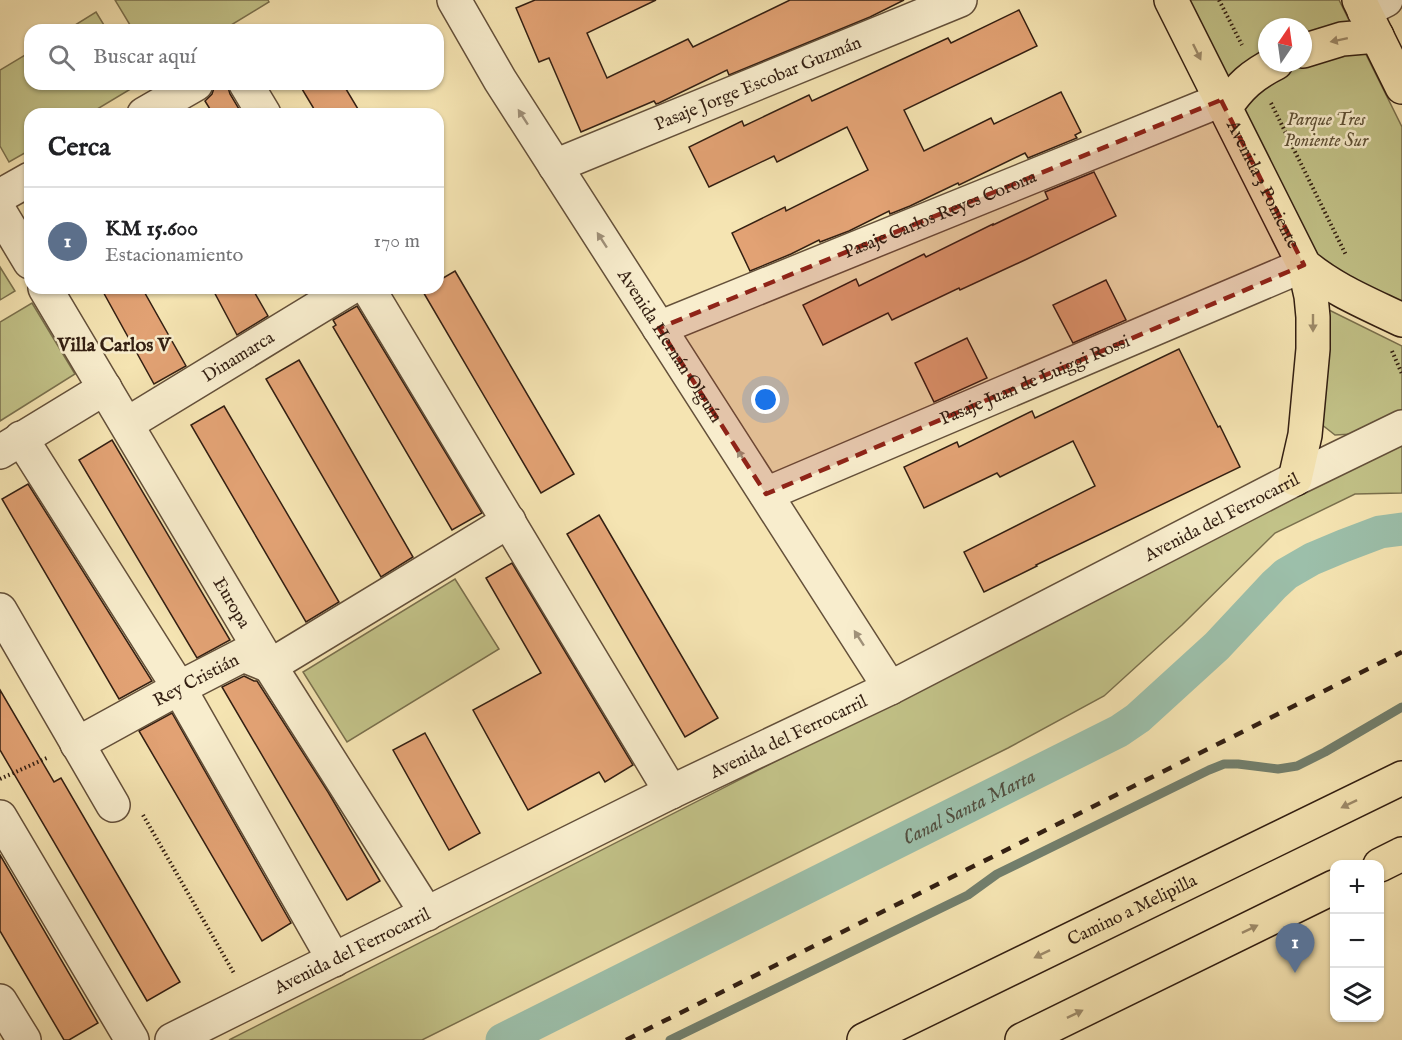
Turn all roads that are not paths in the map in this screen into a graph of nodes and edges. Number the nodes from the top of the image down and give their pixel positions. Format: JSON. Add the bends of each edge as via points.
{"nodes":[{"id":1,"x":960,"y":0,"type":"edge"},
{"id":2,"x":1171,"y":0,"type":"edge"},
{"id":3,"x":457,"y":1,"type":"edge"},
{"id":4,"x":1371,"y":12,"type":"edge"},
{"id":5,"x":1312,"y":48,"type":"edge"},
{"id":6,"x":1261,"y":72,"type":"edge"},
{"id":7,"x":1402,"y":87,"type":"edge"},
{"id":8,"x":186,"y":90,"type":"edge"},
{"id":9,"x":250,"y":90,"type":"edge"},
{"id":10,"x":1222,"y":104,"type":"junction"},
{"id":11,"x":154,"y":108,"type":"edge"},
{"id":12,"x":260,"y":108,"type":"edge"},
{"id":13,"x":555,"y":166,"type":"junction"},
{"id":14,"x":24,"y":182,"type":"edge"},
{"id":15,"x":0,"y":196,"type":"edge"},
{"id":16,"x":0,"y":212,"type":"edge"},
{"id":17,"x":24,"y":252,"type":"edge"},
{"id":18,"x":1304,"y":265,"type":"junction"},
{"id":19,"x":49,"y":294,"type":"edge"},
{"id":20,"x":340,"y":294,"type":"edge"},
{"id":21,"x":372,"y":294,"type":"edge"},
{"id":22,"x":1402,"y":320,"type":"edge"},
{"id":23,"x":659,"y":328,"type":"junction"},
{"id":24,"x":105,"y":388,"type":"junction"},
{"id":25,"x":127,"y":424,"type":"junction"},
{"id":26,"x":1402,"y":427,"type":"edge"},
{"id":27,"x":11,"y":445,"type":"edge"},
{"id":28,"x":1295,"y":479,"type":"junction"},
{"id":29,"x":766,"y":494,"type":"junction"},
{"id":30,"x":509,"y":521,"type":"junction"},
{"id":31,"x":0,"y":610,"type":"edge"},
{"id":32,"x":270,"y":666,"type":"junction"},
{"id":33,"x":179,"y":688,"type":"junction"},
{"id":34,"x":890,"y":688,"type":"junction"},
{"id":35,"x":77,"y":744,"type":"junction"},
{"id":36,"x":1402,"y":778,"type":"edge"},
{"id":37,"x":670,"y":792,"type":"junction"},
{"id":38,"x":113,"y":805,"type":"road end"},
{"id":39,"x":0,"y":817,"type":"edge"},
{"id":40,"x":1402,"y":854,"type":"edge"},
{"id":41,"x":1384,"y":863,"type":"edge"},
{"id":42,"x":1330,"y":889,"type":"edge"},
{"id":43,"x":427,"y":914,"type":"junction"},
{"id":44,"x":334,"y":960,"type":"junction"},
{"id":45,"x":0,"y":1001,"type":"edge"},
{"id":46,"x":24,"y":1040,"type":"edge"},
{"id":47,"x":132,"y":1040,"type":"edge"},
{"id":48,"x":172,"y":1040,"type":"edge"},
{"id":49,"x":864,"y":1040,"type":"edge"},
{"id":50,"x":1022,"y":1040,"type":"edge"}],
"edges":[{"from":1,"to":13,"type":"street","name":"Pasaje Jorge Escobar Guzmán"},
{"from":2,"to":10,"type":"main road","name":"Avenida 3 Poniente","one_way":true},
{"from":13,"to":3,"type":"street","name":"Avenida Hernán Olguín","one_way":true,"via":[[500,80]]},
{"from":4,"to":5,"type":"main road","one_way":true,"via":[[1342,39]]},
{"from":4,"to":7,"type":"main road"},
{"from":6,"to":10,"type":"main road"},
{"from":8,"to":11,"type":"street"},
{"from":9,"to":12,"type":"street"},
{"from":10,"to":18,"type":"main road","name":"Avenida 3 Poniente"},
{"from":10,"to":23,"type":"street","name":"Pasaje Carlos Reyes Corona"},
{"from":23,"to":13,"type":"street","name":"Avenida Hernán Olguín","one_way":true},
{"from":14,"to":15,"type":"street"},
{"from":16,"to":17,"type":"street"},
{"from":18,"to":22,"type":"main road","name":"Avenida 3 Poniente","via":[[1335,288]]},
{"from":18,"to":28,"type":"main road","one_way":true,"via":[[1311,296],[1312,349],[1305,435]]},
{"from":18,"to":29,"type":"street","name":"Pasaje Juan de Luiggi Rossi"},
{"from":19,"to":24,"type":"street","name":"Europa"},
{"from":20,"to":25,"type":"street","name":"Dinamarca"},
{"from":21,"to":30,"type":"street"},
{"from":29,"to":23,"type":"street","name":"Avenida Hernán Olguín","one_way":true},
{"from":24,"to":25,"type":"street","name":"Europa"},
{"from":24,"to":27,"type":"street"},
{"from":25,"to":32,"type":"street","name":"Europa"},
{"from":26,"to":28,"type":"street","name":"Avenida del Ferrocarril"},
{"from":27,"to":33,"type":"street"},
{"from":28,"to":34,"type":"street","name":"Avenida del Ferrocarril"},
{"from":34,"to":29,"type":"street","name":"Avenida Hernán Olguín","one_way":true},
{"from":30,"to":32,"type":"street"},
{"from":30,"to":37,"type":"street"},
{"from":31,"to":35,"type":"street"},
{"from":32,"to":33,"type":"street","name":"Rey Cristián","via":[[243,655]]},
{"from":32,"to":43,"type":"street","name":"Europa"},
{"from":33,"to":35,"type":"street","name":"Rey Cristián"},
{"from":33,"to":44,"type":"street"},
{"from":34,"to":37,"type":"street","name":"Avenida del Ferrocarril"},
{"from":35,"to":38,"type":"street"},
{"from":36,"to":49,"type":"main road","name":"Camino a Melipilla","one_way":true},
{"from":37,"to":43,"type":"street","name":"Avenida del Ferrocarril"},
{"from":39,"to":47,"type":"street"},
{"from":40,"to":41,"type":"main road"},
{"from":50,"to":42,"type":"main road","one_way":true},
{"from":43,"to":44,"type":"street","name":"Avenida del Ferrocarril"},
{"from":44,"to":48,"type":"street","name":"Avenida del Ferrocarril"},
{"from":45,"to":46,"type":"street"}]}
